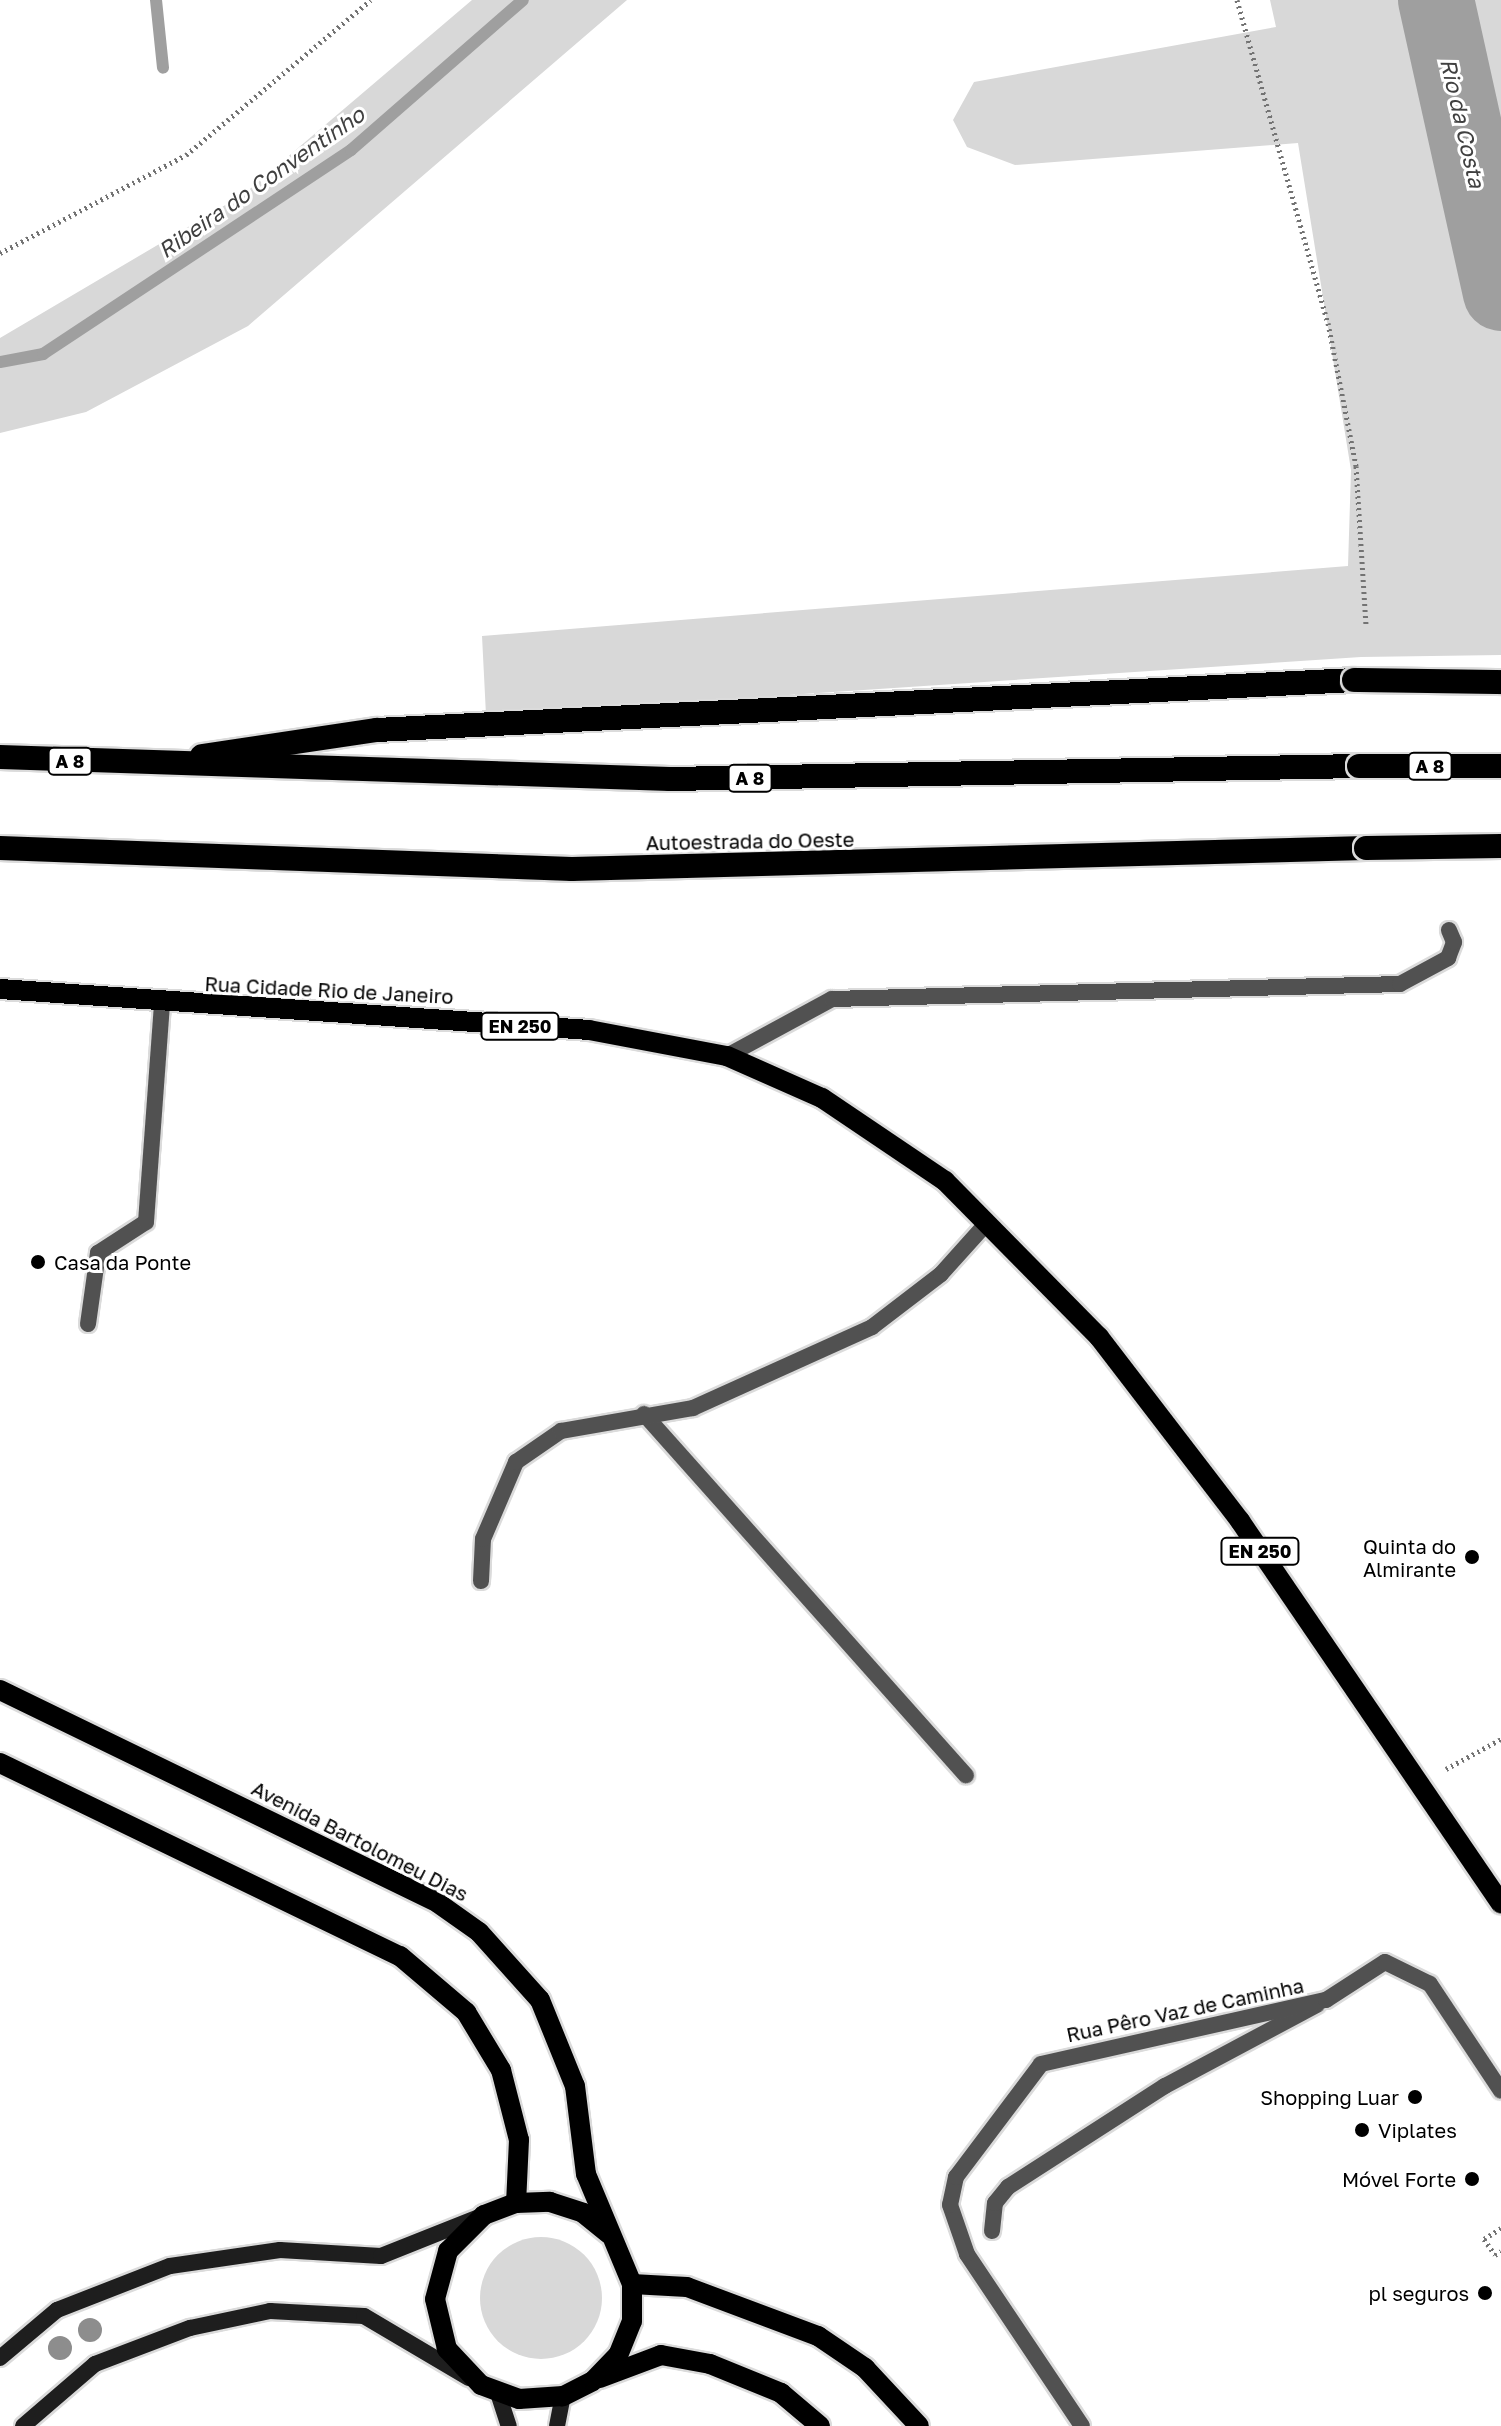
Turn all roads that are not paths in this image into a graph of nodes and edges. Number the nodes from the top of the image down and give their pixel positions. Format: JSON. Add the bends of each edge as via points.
{"nodes":[{"id":1,"x":1501,"y":682,"type":"edge"},
{"id":2,"x":0,"y":757,"type":"edge"},
{"id":3,"x":140,"y":766,"type":"junction"},
{"id":4,"x":1501,"y":766,"type":"edge"},
{"id":5,"x":1501,"y":846,"type":"edge"},
{"id":6,"x":0,"y":848,"type":"edge"},
{"id":7,"x":1449,"y":930,"type":"dead end"},
{"id":8,"x":0,"y":989,"type":"edge"},
{"id":9,"x":162,"y":1004,"type":"junction"},
{"id":10,"x":727,"y":1056,"type":"junction"},
{"id":11,"x":986,"y":1224,"type":"junction"},
{"id":12,"x":88,"y":1324,"type":"dead end"},
{"id":13,"x":644,"y":1414,"type":"junction"},
{"id":14,"x":481,"y":1581,"type":"dead end"},
{"id":15,"x":0,"y":1690,"type":"edge"},
{"id":16,"x":0,"y":1763,"type":"edge"},
{"id":17,"x":966,"y":1775,"type":"dead end"},
{"id":18,"x":1501,"y":1904,"type":"edge"},
{"id":19,"x":1326,"y":2000,"type":"junction"},
{"id":20,"x":1501,"y":2091,"type":"edge"},
{"id":21,"x":516,"y":2203,"type":"junction"},
{"id":22,"x":484,"y":2215,"type":"junction"},
{"id":23,"x":992,"y":2231,"type":"dead end"},
{"id":24,"x":609,"y":2234,"type":"junction"},
{"id":25,"x":632,"y":2284,"type":"junction"},
{"id":26,"x":0,"y":2358,"type":"edge"},
{"id":27,"x":593,"y":2381,"type":"junction"},
{"id":28,"x":490,"y":2389,"type":"junction"},
{"id":29,"x":563,"y":2396,"type":"junction"},
{"id":30,"x":23,"y":2426,"type":"edge"},
{"id":31,"x":509,"y":2426,"type":"edge"},
{"id":32,"x":557,"y":2426,"type":"edge"},
{"id":33,"x":820,"y":2426,"type":"edge"},
{"id":34,"x":919,"y":2426,"type":"edge"},
{"id":35,"x":1082,"y":2426,"type":"edge"}],
"edges":[{"from":1,"to":3,"type":"highway","bridge":true,"via":[[1354,680],[377,730]]},
{"from":2,"to":3,"type":"highway","number":"A 8"},
{"from":3,"to":4,"type":"highway","number":"A 8","bridge":true,"via":[[670,779]]},
{"from":5,"to":6,"type":"highway","name":"Autoestrada do Oeste","bridge":true,"via":[[572,869]]},
{"from":7,"to":10,"type":"street","via":[[1454,942],[1448,958],[1400,984],[832,999]]},
{"from":8,"to":9,"type":"main road","name":"Rua Cidade Rio de Janeiro","number":"EN 250"},
{"from":9,"to":10,"type":"main road","name":"Rua Cidade Rio de Janeiro","number":"EN 250","via":[[589,1030]]},
{"from":9,"to":12,"type":"street","via":[[146,1222],[98,1253]]},
{"from":10,"to":11,"type":"main road","name":"Rua Cidade Rio de Janeiro","number":"EN 250","via":[[822,1098],[945,1181]]},
{"from":11,"to":13,"type":"street","via":[[941,1274],[872,1327],[693,1408]]},
{"from":11,"to":18,"type":"main road","number":"EN 250","via":[[1099,1337],[1240,1521]]},
{"from":13,"to":14,"type":"street","via":[[561,1431],[516,1462],[483,1539]]},
{"from":13,"to":17,"type":"street"},
{"from":15,"to":24,"type":"main road","name":"Avenida Bartolomeu Dias","via":[[438,1903],[479,1932],[540,2000],[562,2042],[586,2174]]},
{"from":16,"to":21,"type":"main road","via":[[400,1956],[466,2012],[501,2070],[519,2140]]},
{"from":19,"to":20,"type":"street","name":"Rua Pêro Vaz de Caminha","via":[[1385,1962],[1430,1984]]},
{"from":19,"to":23,"type":"street","via":[[1165,2086],[1008,2187],[995,2203]]},
{"from":19,"to":35,"type":"street","name":"Rua Pêro Vaz de Caminha","via":[[1041,2064],[956,2177],[950,2205],[967,2254]]},
{"from":21,"to":22,"type":"main road"},
{"from":21,"to":24,"type":"main road","via":[[550,2202],[583,2213]]},
{"from":22,"to":26,"type":"street","via":[[381,2256],[280,2250],[170,2266],[57,2310]]},
{"from":22,"to":28,"type":"main road","via":[[448,2251],[435,2299],[447,2349]]},
{"from":24,"to":25,"type":"main road"},
{"from":25,"to":27,"type":"main road","via":[[632,2321],[618,2355]]},
{"from":25,"to":34,"type":"main road","via":[[687,2287],[818,2336],[865,2368]]},
{"from":27,"to":29,"type":"main road"},
{"from":27,"to":33,"type":"main road","via":[[661,2355],[710,2364],[781,2393]]},
{"from":28,"to":29,"type":"main road"},
{"from":28,"to":30,"type":"street","via":[[364,2316],[270,2311],[190,2328],[95,2364]]},
{"from":28,"to":31,"type":"street"},
{"from":29,"to":32,"type":"street"}]}
